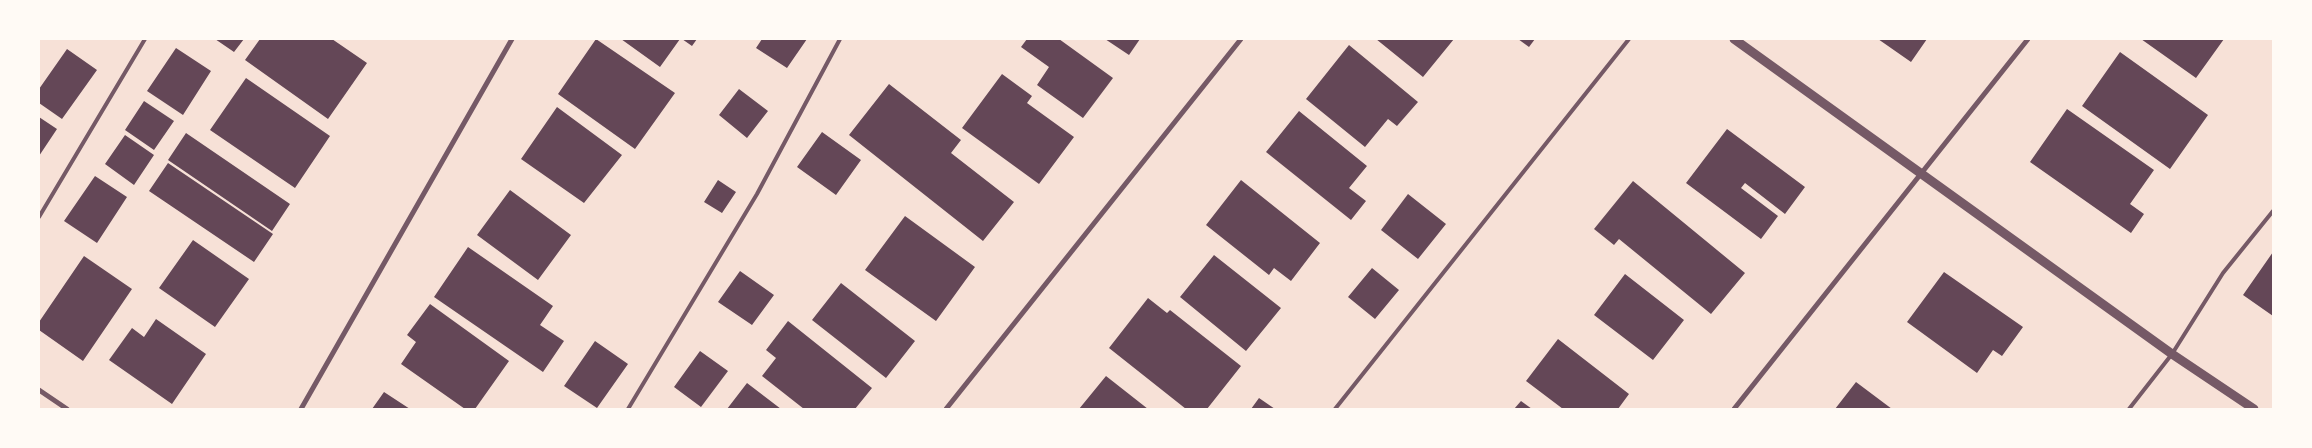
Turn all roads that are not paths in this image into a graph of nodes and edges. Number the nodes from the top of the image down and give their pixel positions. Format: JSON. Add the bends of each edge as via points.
{"nodes":[{"id":1,"x":145,"y":39,"type":"edge"},
{"id":2,"x":512,"y":39,"type":"edge"},
{"id":3,"x":840,"y":39,"type":"edge"},
{"id":4,"x":1241,"y":39,"type":"edge"},
{"id":5,"x":1629,"y":39,"type":"edge"},
{"id":6,"x":1734,"y":39,"type":"edge"},
{"id":7,"x":2028,"y":39,"type":"edge"},
{"id":8,"x":1921,"y":174,"type":"junction"},
{"id":9,"x":2273,"y":210,"type":"edge"},
{"id":10,"x":39,"y":216,"type":"edge"},
{"id":11,"x":2172,"y":354,"type":"junction"},
{"id":12,"x":39,"y":390,"type":"edge"},
{"id":13,"x":67,"y":409,"type":"edge"},
{"id":14,"x":301,"y":409,"type":"edge"},
{"id":15,"x":628,"y":409,"type":"edge"},
{"id":16,"x":946,"y":409,"type":"edge"},
{"id":17,"x":1335,"y":409,"type":"edge"},
{"id":18,"x":1734,"y":409,"type":"edge"},
{"id":19,"x":2129,"y":409,"type":"edge"},
{"id":20,"x":2254,"y":409,"type":"edge"}],
"edges":[{"from":1,"to":10,"type":"lane"},
{"from":2,"to":14,"type":"street"},
{"from":3,"to":15,"type":"lane","via":[[757,194]]},
{"from":4,"to":16,"type":"street"},
{"from":5,"to":17,"type":"lane"},
{"from":6,"to":8,"type":"street"},
{"from":7,"to":8,"type":"street"},
{"from":8,"to":11,"type":"street"},
{"from":8,"to":18,"type":"street"},
{"from":9,"to":11,"type":"lane","via":[[2223,273]]},
{"from":11,"to":19,"type":"lane"},
{"from":11,"to":20,"type":"street"},
{"from":12,"to":13,"type":"street"}]}
